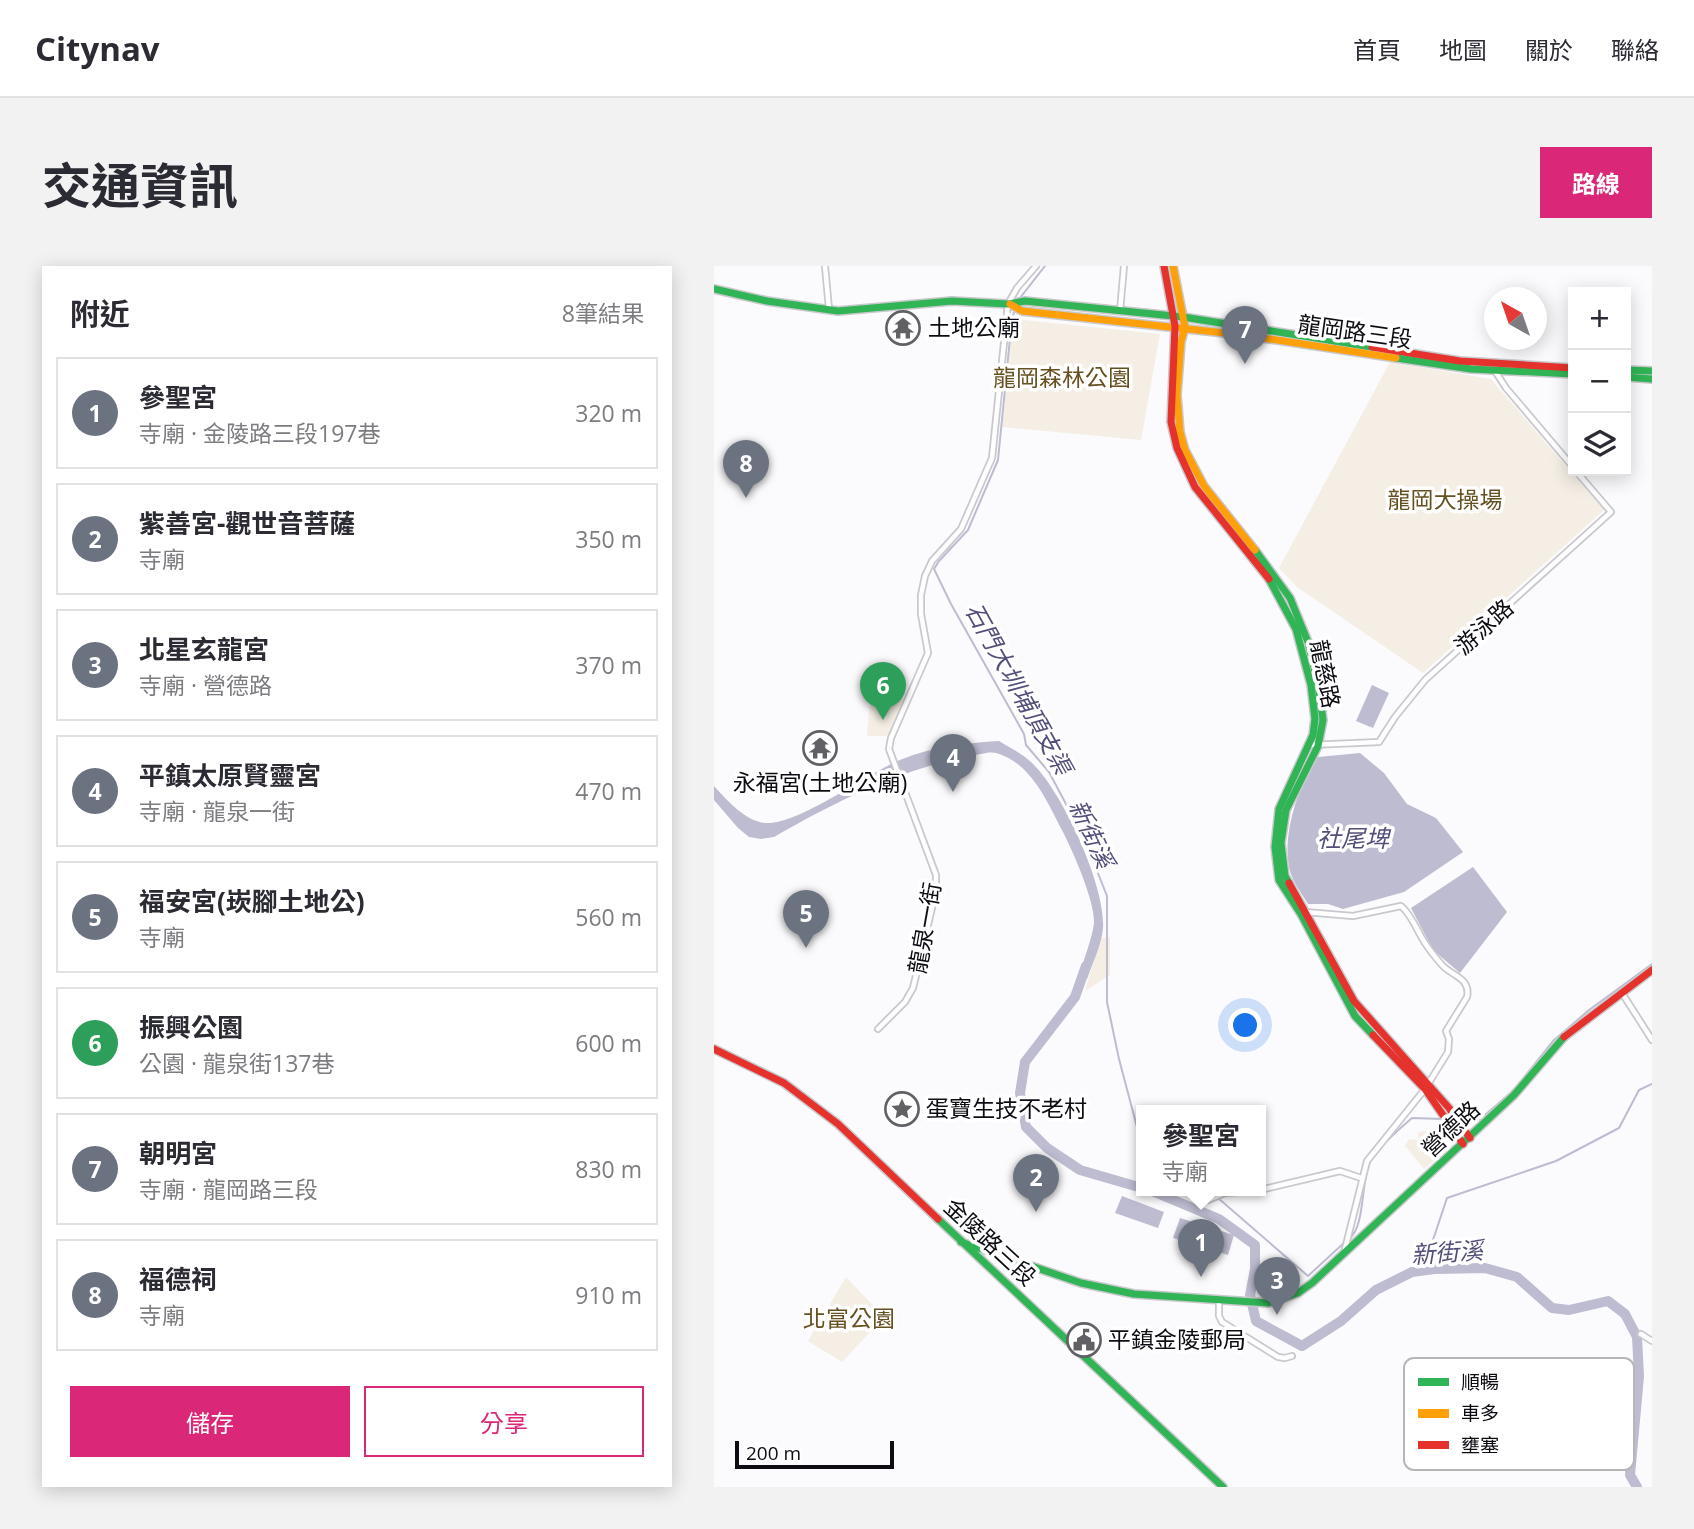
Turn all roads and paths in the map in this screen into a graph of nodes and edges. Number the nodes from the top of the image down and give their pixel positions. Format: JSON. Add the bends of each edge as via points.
{"nodes":[{"id":1,"x":825,"y":266,"type":"edge"},
{"id":2,"x":1036,"y":266,"type":"edge"},
{"id":3,"x":1124,"y":266,"type":"edge"},
{"id":4,"x":1164,"y":266,"type":"edge"},
{"id":5,"x":1173,"y":266,"type":"edge"},
{"id":6,"x":714,"y":289,"type":"edge"},
{"id":7,"x":1008,"y":304,"type":"junction"},
{"id":8,"x":829,"y":309,"type":"junction"},
{"id":9,"x":1120,"y":312,"type":"junction"},
{"id":10,"x":1173,"y":316,"type":"junction"},
{"id":11,"x":1183,"y":317,"type":"junction"},
{"id":12,"x":1175,"y":326,"type":"junction"},
{"id":13,"x":1185,"y":327,"type":"junction"},
{"id":14,"x":1568,"y":368,"type":"edge"},
{"id":15,"x":1631,"y":370,"type":"edge"},
{"id":16,"x":1495,"y":371,"type":"junction"},
{"id":17,"x":1652,"y":371,"type":"edge"},
{"id":18,"x":1568,"y":374,"type":"edge"},
{"id":19,"x":1631,"y":377,"type":"edge"},
{"id":20,"x":1652,"y":379,"type":"edge"},
{"id":21,"x":1568,"y":461,"type":"edge"},
{"id":22,"x":1581,"y":476,"type":"edge"},
{"id":23,"x":1315,"y":684,"type":"junction"},
{"id":24,"x":1314,"y":745,"type":"junction"},
{"id":25,"x":1304,"y":912,"type":"junction"},
{"id":26,"x":1652,"y":970,"type":"edge"},
{"id":27,"x":1622,"y":992,"type":"junction"},
{"id":28,"x":878,"y":1029,"type":"dead end"},
{"id":29,"x":1652,"y":1040,"type":"edge"},
{"id":30,"x":714,"y":1049,"type":"edge"},
{"id":31,"x":1426,"y":1086,"type":"junction"},
{"id":32,"x":1467,"y":1141,"type":"junction"},
{"id":33,"x":1362,"y":1178,"type":"junction"},
{"id":34,"x":1266,"y":1189,"type":"edge"},
{"id":35,"x":1199,"y":1196,"type":"edge"},
{"id":36,"x":1218,"y":1196,"type":"edge"},
{"id":37,"x":961,"y":1242,"type":"junction"},
{"id":38,"x":1344,"y":1253,"type":"junction"},
{"id":39,"x":1219,"y":1300,"type":"junction"},
{"id":40,"x":1641,"y":1334,"type":"dead end"},
{"id":41,"x":1652,"y":1340,"type":"edge"},
{"id":42,"x":1292,"y":1356,"type":"dead end"},
{"id":43,"x":1223,"y":1487,"type":"edge"}],
"edges":[{"from":1,"to":8,"type":"street"},
{"from":2,"to":7,"type":"street"},
{"from":3,"to":9,"type":"street"},
{"from":4,"to":10,"type":"street","name":"龍慈路"},
{"from":5,"to":11,"type":"street","name":"龍慈路"},
{"from":6,"to":8,"type":"street","name":"龍岡路三段"},
{"from":7,"to":8,"type":"street","name":"龍岡路三段","via":[[952,300]]},
{"from":7,"to":9,"type":"street","name":"龍岡路三段","via":[[1025,301]]},
{"from":7,"to":12,"type":"street","name":"龍岡路三段","via":[[1022,311]]},
{"from":7,"to":28,"type":"street","name":"龍泉一街","via":[[992,458],[961,529],[932,561],[925,576],[921,604],[928,653],[891,738],[899,778],[935,869],[936,891],[914,988]]},
{"from":9,"to":10,"type":"street","name":"龍岡路三段"},
{"from":10,"to":11,"type":"street","name":"龍岡路三段"},
{"from":10,"to":12,"type":"street","name":"龍慈路"},
{"from":11,"to":13,"type":"street","name":"龍慈路"},
{"from":11,"to":14,"type":"street","name":"龍岡路三段","via":[[1460,361]]},
{"from":12,"to":13,"type":"street","name":"龍岡路三段"},
{"from":12,"to":23,"type":"street","name":"龍慈路","via":[[1171,422],[1184,467],[1208,505],[1267,575],[1296,629]]},
{"from":13,"to":16,"type":"street","name":"龍岡路三段"},
{"from":13,"to":23,"type":"street","name":"龍慈路","via":[[1177,395],[1185,450],[1204,486],[1290,598],[1308,642]]},
{"from":15,"to":17,"type":"street"},
{"from":16,"to":18,"type":"street","name":"龍岡路三段"},
{"from":16,"to":21,"type":"street","name":"游泳路"},
{"from":19,"to":20,"type":"street"},
{"from":22,"to":24,"type":"street","name":"游泳路","via":[[1611,512],[1425,681],[1378,742]]},
{"from":23,"to":24,"type":"street","name":"龍慈路"},
{"from":24,"to":25,"type":"street","name":"龍慈路","via":[[1279,809],[1276,837],[1279,880]]},
{"from":25,"to":31,"type":"street","name":"龍慈路","via":[[1354,1016]]},
{"from":25,"to":31,"type":"street","via":[[1353,916],[1401,906],[1445,969],[1467,984],[1467,997],[1446,1031],[1448,1052]]},
{"from":26,"to":27,"type":"street","name":"營德路"},
{"from":27,"to":29,"type":"street"},
{"from":27,"to":32,"type":"street","name":"營德路","via":[[1564,1037]]},
{"from":30,"to":37,"type":"street","name":"金陵路三段","via":[[784,1083],[825,1112]]},
{"from":31,"to":32,"type":"street","name":"龍慈路"},
{"from":31,"to":33,"type":"street","via":[[1367,1161]]},
{"from":32,"to":38,"type":"street","name":"營德路"},
{"from":33,"to":34,"type":"street","via":[[1340,1171]]},
{"from":33,"to":38,"type":"street"},
{"from":35,"to":36,"type":"street","via":[[1208,1200]]},
{"from":37,"to":39,"type":"street","via":[[1081,1283],[1134,1294]]},
{"from":37,"to":43,"type":"street","name":"金陵路三段"},
{"from":38,"to":39,"type":"street","name":"營德路","via":[[1298,1293],[1268,1303]]},
{"from":39,"to":42,"type":"street","via":[[1222,1322],[1272,1354],[1285,1359]]},
{"from":40,"to":41,"type":"street"}]}
